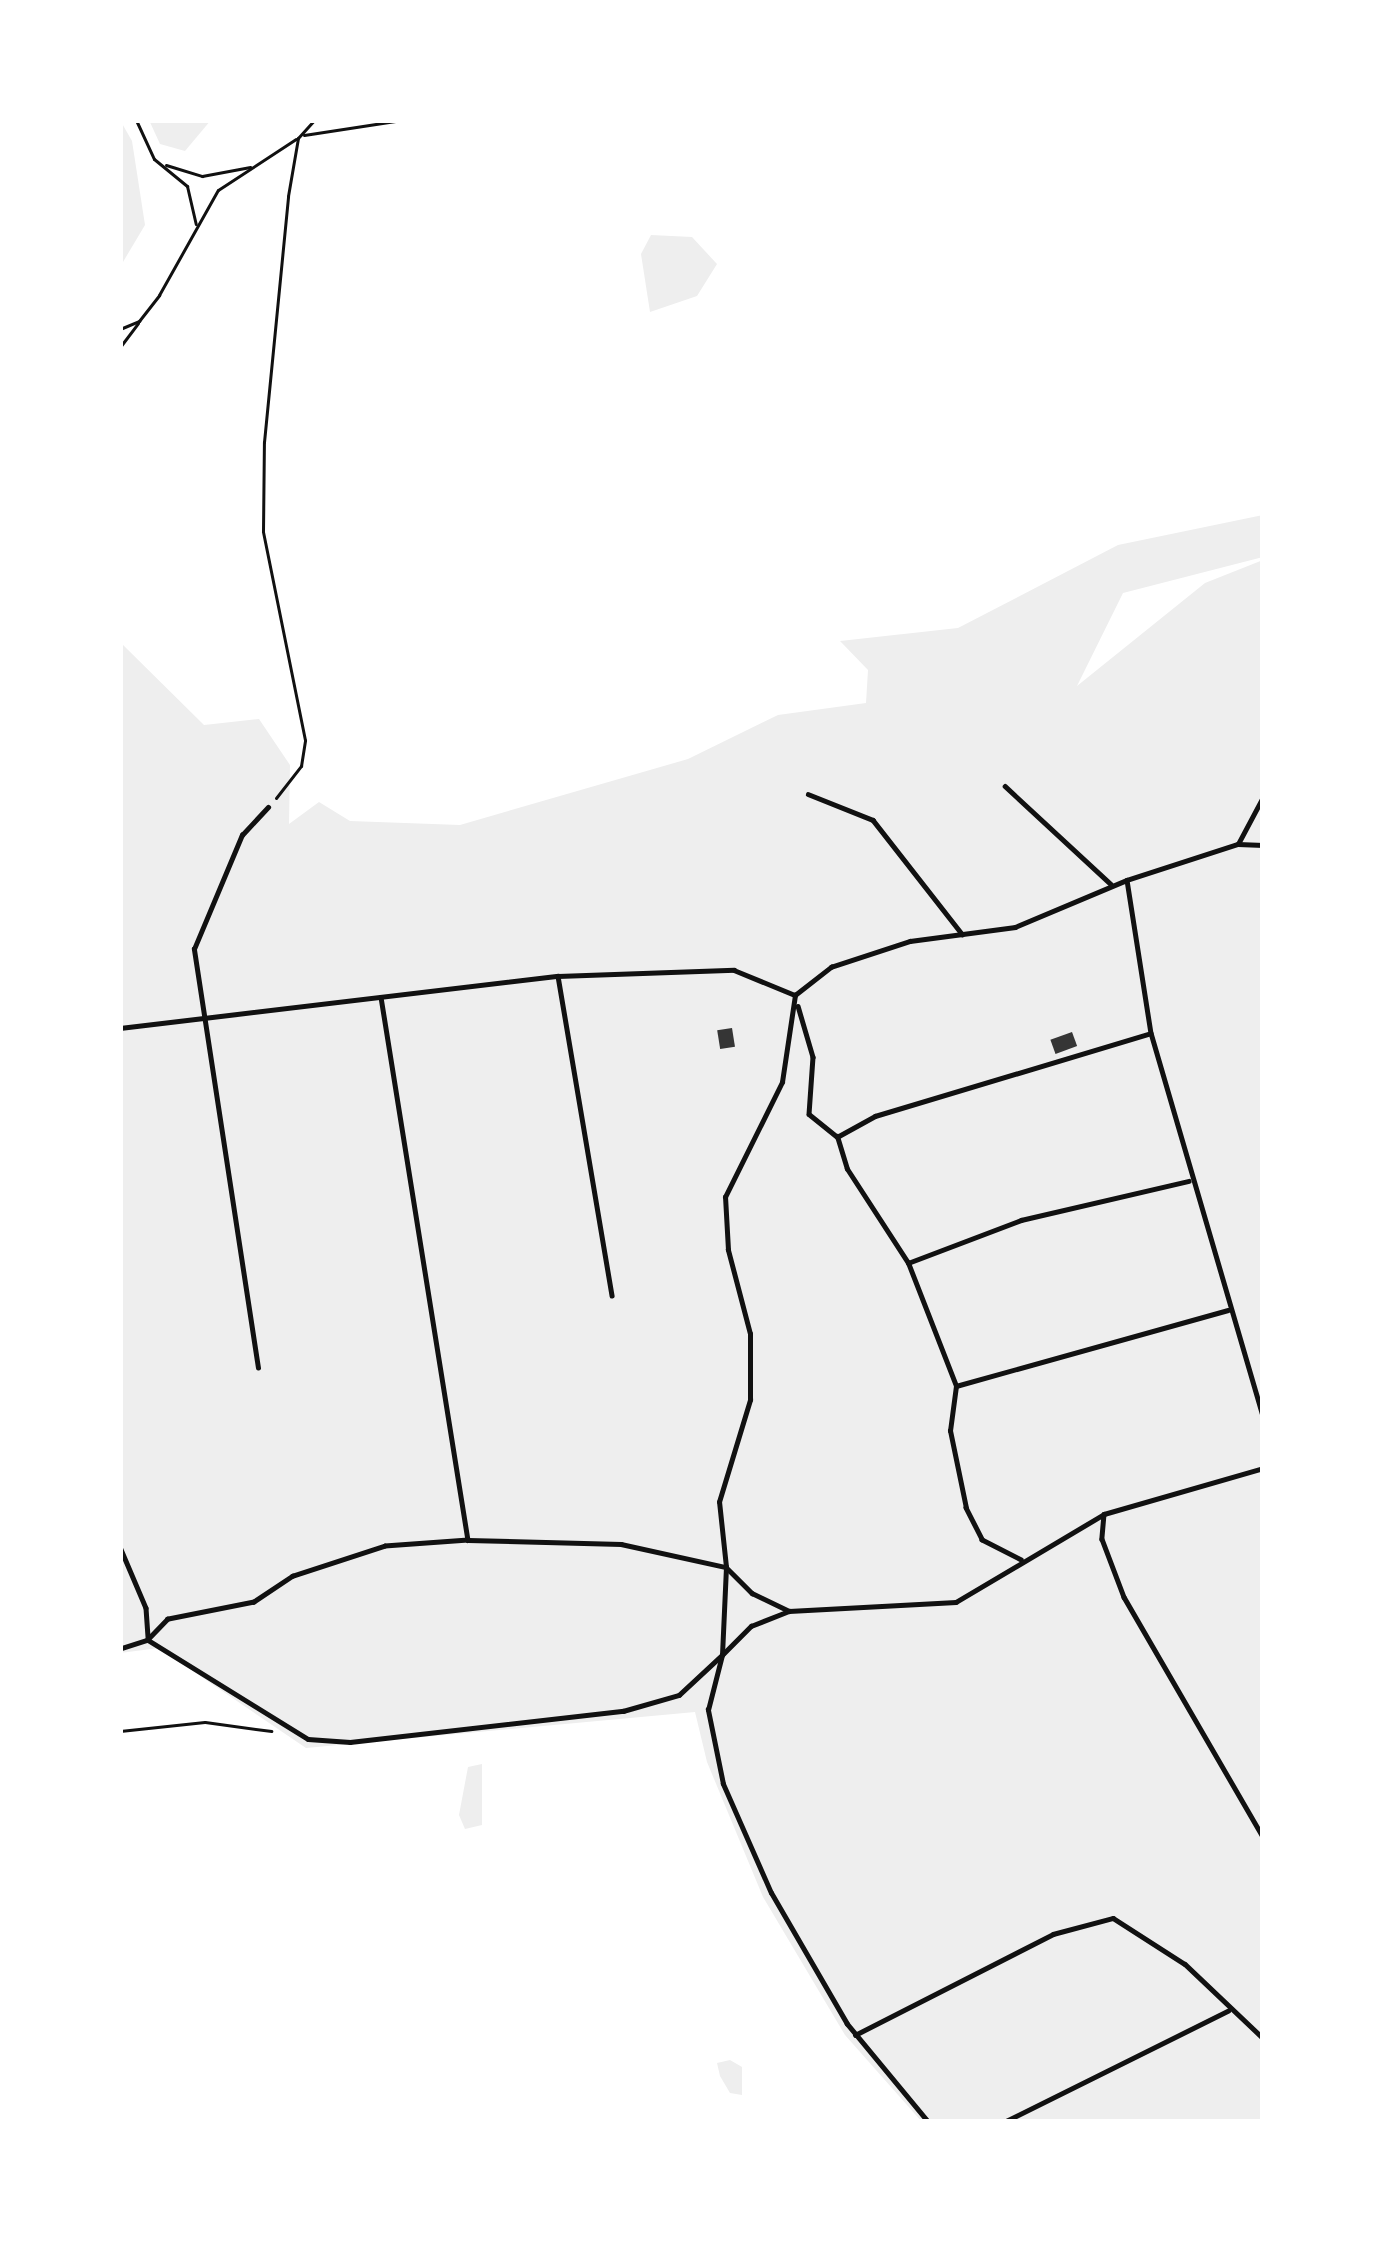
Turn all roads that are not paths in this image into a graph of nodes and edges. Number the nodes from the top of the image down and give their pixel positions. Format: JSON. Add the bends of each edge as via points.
{"nodes":[{"id":1,"x":1005,"y":786,"type":"dead end"},
{"id":2,"x":808,"y":794,"type":"dead end"},
{"id":3,"x":1263,"y":797,"type":"edge"},
{"id":4,"x":268,"y":808,"type":"road end"},
{"id":5,"x":1238,"y":844,"type":"junction"},
{"id":6,"x":1263,"y":844,"type":"edge"},
{"id":7,"x":1127,"y":880,"type":"junction"},
{"id":8,"x":1263,"y":882,"type":"edge"},
{"id":9,"x":1113,"y":886,"type":"junction"},
{"id":10,"x":1263,"y":910,"type":"edge"},
{"id":11,"x":962,"y":934,"type":"junction"},
{"id":12,"x":558,"y":976,"type":"junction"},
{"id":13,"x":795,"y":995,"type":"junction"},
{"id":14,"x":381,"y":998,"type":"junction"},
{"id":15,"x":202,"y":1020,"type":"junction"},
{"id":16,"x":120,"y":1028,"type":"edge"},
{"id":17,"x":1151,"y":1033,"type":"junction"},
{"id":18,"x":837,"y":1137,"type":"junction"},
{"id":19,"x":1190,"y":1180,"type":"junction"},
{"id":20,"x":908,"y":1263,"type":"junction"},
{"id":21,"x":612,"y":1295,"type":"dead end"},
{"id":22,"x":1228,"y":1310,"type":"junction"},
{"id":23,"x":258,"y":1368,"type":"dead end"},
{"id":24,"x":956,"y":1386,"type":"junction"},
{"id":25,"x":1263,"y":1415,"type":"edge"},
{"id":26,"x":1263,"y":1468,"type":"edge"},
{"id":27,"x":1104,"y":1514,"type":"junction"},
{"id":28,"x":468,"y":1540,"type":"junction"},
{"id":29,"x":120,"y":1547,"type":"edge"},
{"id":30,"x":1021,"y":1560,"type":"junction"},
{"id":31,"x":726,"y":1567,"type":"junction"},
{"id":32,"x":789,"y":1611,"type":"junction"},
{"id":33,"x":148,"y":1640,"type":"junction"},
{"id":34,"x":120,"y":1648,"type":"edge"},
{"id":35,"x":722,"y":1655,"type":"junction"},
{"id":36,"x":1263,"y":1837,"type":"edge"},
{"id":37,"x":1228,"y":2011,"type":"junction"},
{"id":38,"x":855,"y":2035,"type":"junction"},
{"id":39,"x":1263,"y":2038,"type":"edge"},
{"id":40,"x":928,"y":2122,"type":"edge"},
{"id":41,"x":1004,"y":2122,"type":"edge"}],
"edges":[{"from":1,"to":9,"type":"lane"},
{"from":2,"to":11,"type":"lane","via":[[873,820]]},
{"from":3,"to":5,"type":"lane"},
{"from":4,"to":15,"type":"lane","via":[[242,835],[204,911],[194,949]]},
{"from":5,"to":6,"type":"lane"},
{"from":5,"to":7,"type":"lane"},
{"from":7,"to":9,"type":"lane"},
{"from":7,"to":17,"type":"lane"},
{"from":8,"to":10,"type":"lane"},
{"from":9,"to":11,"type":"lane","via":[[1015,927]]},
{"from":11,"to":13,"type":"lane","via":[[910,941],[832,967]]},
{"from":12,"to":13,"type":"lane","via":[[734,970]]},
{"from":12,"to":14,"type":"lane"},
{"from":12,"to":21,"type":"lane"},
{"from":13,"to":18,"type":"lane","via":[[813,1057],[809,1114]]},
{"from":13,"to":31,"type":"lane","via":[[782,1082],[724,1197],[749,1334],[750,1400],[719,1502]]},
{"from":14,"to":15,"type":"lane"},
{"from":14,"to":28,"type":"lane"},
{"from":15,"to":16,"type":"lane"},
{"from":15,"to":23,"type":"lane"},
{"from":17,"to":18,"type":"lane","via":[[875,1116]]},
{"from":17,"to":19,"type":"lane"},
{"from":18,"to":20,"type":"lane","via":[[855,1183]]},
{"from":19,"to":20,"type":"lane","via":[[1021,1220]]},
{"from":19,"to":22,"type":"lane"},
{"from":20,"to":24,"type":"lane"},
{"from":22,"to":24,"type":"lane"},
{"from":22,"to":25,"type":"lane"},
{"from":24,"to":30,"type":"lane","via":[[950,1431],[966,1508],[982,1540]]},
{"from":26,"to":27,"type":"lane"},
{"from":27,"to":30,"type":"lane"},
{"from":27,"to":36,"type":"lane","via":[[1102,1539],[1124,1597]]},
{"from":28,"to":31,"type":"lane","via":[[621,1544]]},
{"from":28,"to":33,"type":"lane","via":[[385,1546],[292,1576],[254,1602],[168,1618]]},
{"from":29,"to":33,"type":"lane","via":[[146,1608]]},
{"from":30,"to":32,"type":"lane","via":[[956,1602]]},
{"from":31,"to":32,"type":"lane","via":[[752,1593]]},
{"from":31,"to":35,"type":"lane"},
{"from":32,"to":35,"type":"lane","via":[[751,1626]]},
{"from":33,"to":34,"type":"lane"},
{"from":33,"to":35,"type":"lane","via":[[308,1739],[471,1732],[623,1711],[679,1694]]},
{"from":35,"to":38,"type":"lane","via":[[708,1710],[723,1784],[771,1894]]},
{"from":37,"to":38,"type":"lane","via":[[1185,1964],[1113,1918],[1053,1934]]},
{"from":37,"to":39,"type":"lane"},
{"from":37,"to":41,"type":"lane"},
{"from":38,"to":40,"type":"lane"}]}
